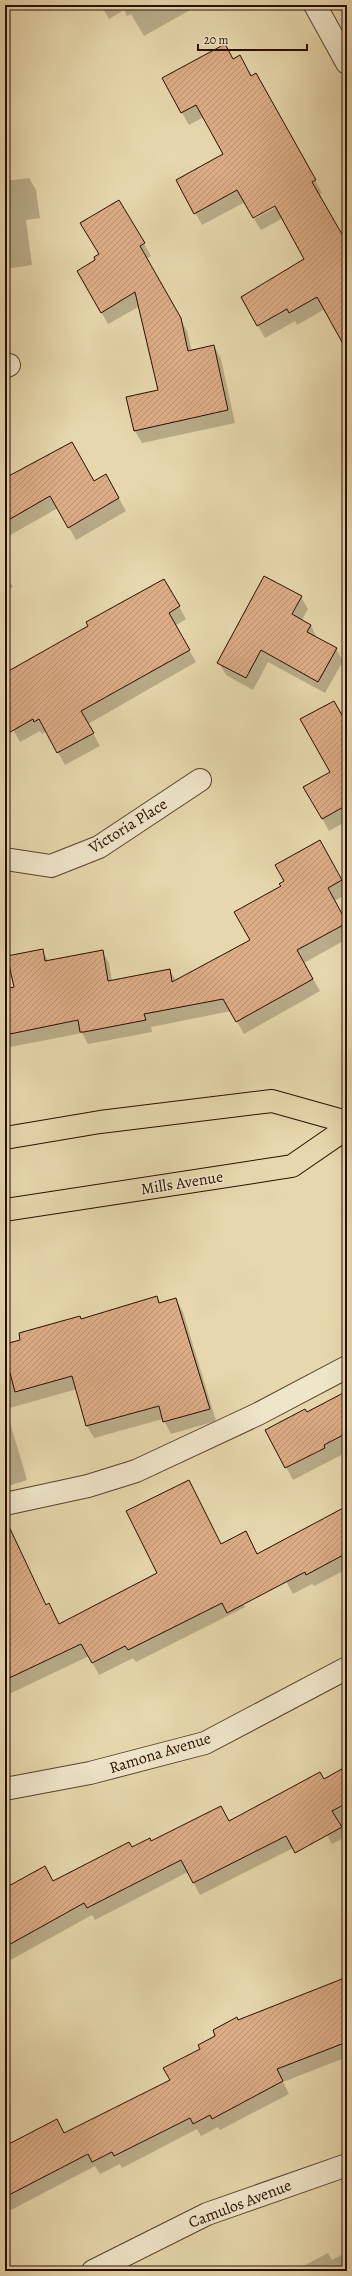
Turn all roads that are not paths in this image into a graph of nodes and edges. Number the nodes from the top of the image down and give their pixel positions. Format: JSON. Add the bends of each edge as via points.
{"nodes":[{"id":1,"x":315,"y":5,"type":"edge"},
{"id":2,"x":347,"y":63,"type":"edge"},
{"id":3,"x":200,"y":780,"type":"dead end"},
{"id":4,"x":5,"y":860,"type":"edge"},
{"id":5,"x":347,"y":1122,"type":"edge"},
{"id":6,"x":347,"y":1128,"type":"edge"},
{"id":7,"x":5,"y":1138,"type":"edge"},
{"id":8,"x":5,"y":1210,"type":"edge"},
{"id":9,"x":347,"y":1367,"type":"edge"},
{"id":10,"x":5,"y":1504,"type":"edge"},
{"id":11,"x":347,"y":1668,"type":"edge"},
{"id":12,"x":5,"y":1789,"type":"edge"},
{"id":13,"x":347,"y":2165,"type":"edge"},
{"id":14,"x":93,"y":2271,"type":"edge"}],
"edges":[{"from":1,"to":2,"type":"street"},
{"from":3,"to":4,"type":"street","name":"Victoria Place","via":[[99,848],[51,866]]},
{"from":5,"to":7,"type":"main road","via":[[272,1101],[100,1122]]},
{"from":6,"to":8,"type":"main road","name":"Mills Avenue","via":[[292,1166]]},
{"from":9,"to":10,"type":"street","via":[[258,1414],[136,1471],[88,1486]]},
{"from":11,"to":12,"type":"street","name":"Ramona Avenue","via":[[205,1743],[90,1773]]},
{"from":13,"to":14,"type":"street","name":"Camulos Avenue","via":[[207,2214]]}]}
